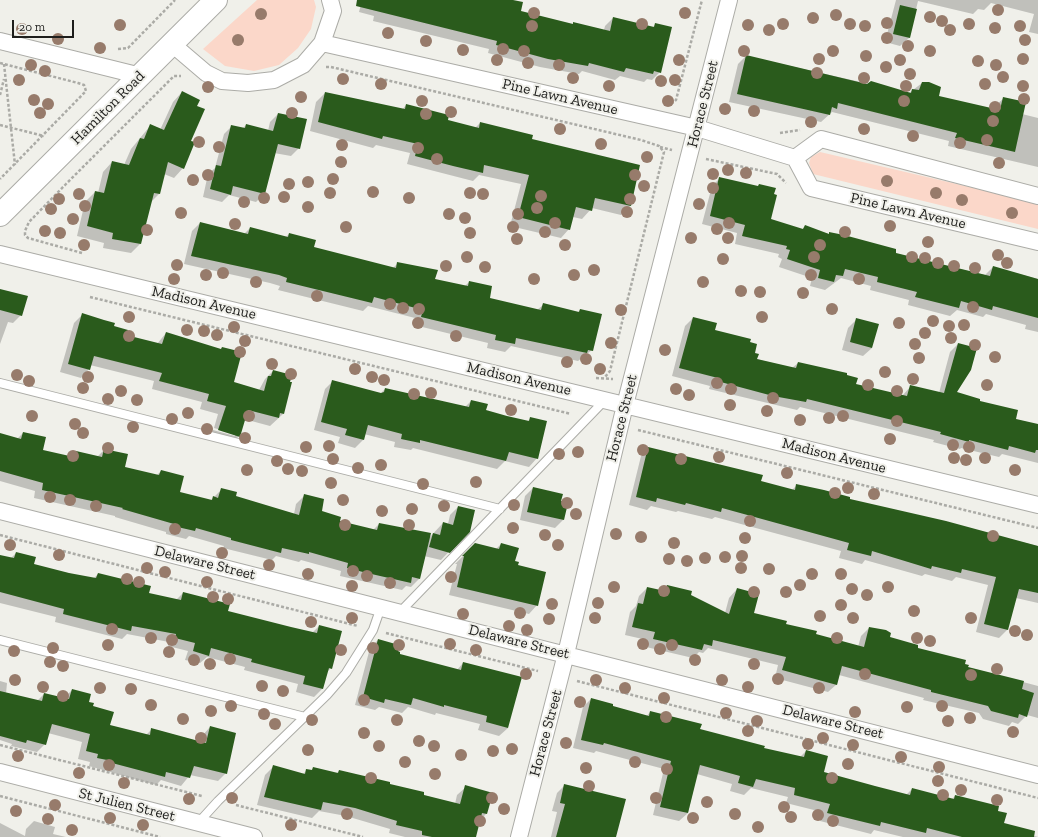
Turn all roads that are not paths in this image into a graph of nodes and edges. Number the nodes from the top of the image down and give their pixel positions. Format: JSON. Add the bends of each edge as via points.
{"nodes":[{"id":1,"x":216,"y":0,"type":"edge"},
{"id":2,"x":330,"y":0,"type":"edge"},
{"id":3,"x":729,"y":0,"type":"edge"},
{"id":4,"x":3,"y":41,"type":"edge"},
{"id":5,"x":322,"y":43,"type":"junction"},
{"id":6,"x":172,"y":44,"type":"junction"},
{"id":7,"x":141,"y":76,"type":"junction"},
{"id":8,"x":697,"y":128,"type":"junction"},
{"id":9,"x":795,"y":158,"type":"junction"},
{"id":10,"x":1038,"y":196,"type":"edge"},
{"id":11,"x":0,"y":215,"type":"edge"},
{"id":12,"x":1038,"y":242,"type":"edge"},
{"id":13,"x":0,"y":254,"type":"edge"},
{"id":14,"x":0,"y":383,"type":"edge"},
{"id":15,"x":605,"y":399,"type":"junction"},
{"id":16,"x":625,"y":405,"type":"junction"},
{"id":17,"x":1038,"y":505,"type":"edge"},
{"id":18,"x":500,"y":509,"type":"junction"},
{"id":19,"x":0,"y":511,"type":"edge"},
{"id":20,"x":381,"y":607,"type":"junction"},
{"id":21,"x":400,"y":612,"type":"junction"},
{"id":22,"x":0,"y":640,"type":"edge"},
{"id":23,"x":566,"y":654,"type":"junction"},
{"id":24,"x":305,"y":717,"type":"junction"},
{"id":25,"x":0,"y":772,"type":"edge"},
{"id":26,"x":1038,"y":775,"type":"edge"},
{"id":27,"x":196,"y":830,"type":"edge"},
{"id":28,"x":254,"y":837,"type":"edge"},
{"id":29,"x":519,"y":837,"type":"edge"}],
"edges":[{"from":1,"to":6,"type":"main road","name":"Hamilton Road"},
{"from":2,"to":5,"type":"street","via":[[334,11]]},
{"from":3,"to":8,"type":"street","name":"Horace Street"},
{"from":4,"to":7,"type":"street"},
{"from":5,"to":6,"type":"street","via":[[303,65],[274,80],[248,83],[222,81],[206,73]]},
{"from":5,"to":8,"type":"street","name":"Pine Lawn Avenue"},
{"from":6,"to":7,"type":"main road","name":"Hamilton Road"},
{"from":7,"to":11,"type":"main road","name":"Hamilton Road"},
{"from":8,"to":9,"type":"street","name":"Pine Lawn Avenue"},
{"from":8,"to":16,"type":"street","name":"Horace Street"},
{"from":9,"to":10,"type":"street","via":[[821,139]]},
{"from":9,"to":12,"type":"street","name":"Pine Lawn Avenue","via":[[811,188]]},
{"from":13,"to":15,"type":"street","name":"Madison Avenue"},
{"from":14,"to":18,"type":"lane"},
{"from":15,"to":16,"type":"street","name":"Madison Avenue"},
{"from":15,"to":18,"type":"lane"},
{"from":16,"to":17,"type":"street","name":"Madison Avenue"},
{"from":16,"to":23,"type":"street","name":"Horace Street"},
{"from":18,"to":21,"type":"lane"},
{"from":19,"to":20,"type":"street","name":"Delaware Street"},
{"from":20,"to":21,"type":"street","name":"Delaware Street"},
{"from":20,"to":24,"type":"lane","via":[[373,630],[346,673]]},
{"from":21,"to":23,"type":"street","name":"Delaware Street"},
{"from":22,"to":24,"type":"lane"},
{"from":23,"to":26,"type":"street","name":"Delaware Street"},
{"from":23,"to":29,"type":"street","name":"Horace Street"},
{"from":24,"to":27,"type":"lane","via":[[218,801]]},
{"from":25,"to":27,"type":"street","name":"St Julien Street"},
{"from":27,"to":28,"type":"street","name":"St Julien Street"}]}
